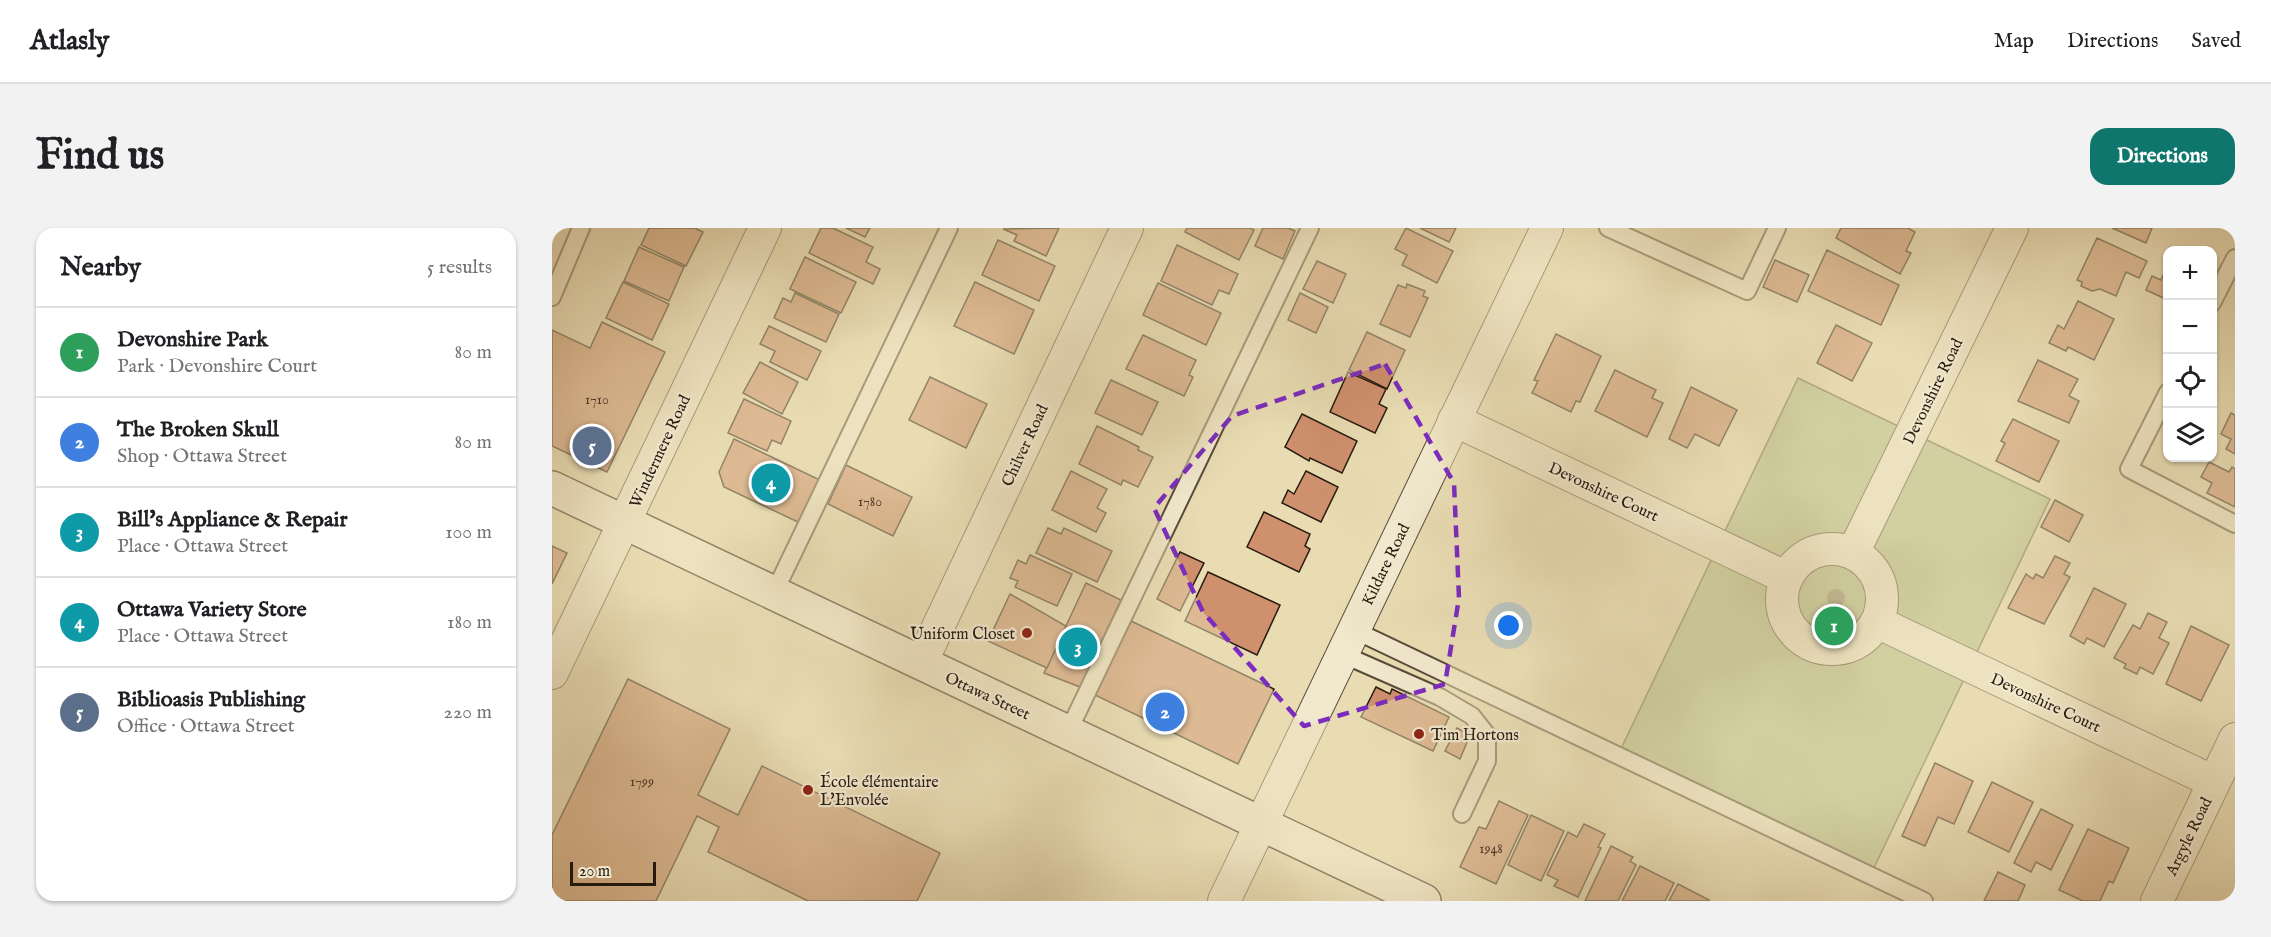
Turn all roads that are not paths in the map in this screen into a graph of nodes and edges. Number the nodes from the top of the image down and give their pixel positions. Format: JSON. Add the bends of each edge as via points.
{"nodes":[{"id":1,"x":581,"y":228,"type":"edge"},
{"id":2,"x":765,"y":228,"type":"edge"},
{"id":3,"x":949,"y":228,"type":"edge"},
{"id":4,"x":1127,"y":228,"type":"edge"},
{"id":5,"x":1310,"y":228,"type":"edge"},
{"id":6,"x":1547,"y":228,"type":"edge"},
{"id":7,"x":1608,"y":228,"type":"edge"},
{"id":8,"x":1777,"y":228,"type":"edge"},
{"id":9,"x":2012,"y":228,"type":"edge"},
{"id":10,"x":2235,"y":258,"type":"edge"},
{"id":11,"x":552,"y":297,"type":"edge"},
{"id":12,"x":2214,"y":300,"type":"edge"},
{"id":13,"x":2163,"y":402,"type":"edge"},
{"id":14,"x":1454,"y":420,"type":"junction"},
{"id":15,"x":552,"y":488,"type":"edge"},
{"id":16,"x":624,"y":522,"type":"junction"},
{"id":17,"x":2235,"y":524,"type":"edge"},
{"id":18,"x":1853,"y":553,"type":"junction"},
{"id":19,"x":1787,"y":578,"type":"junction"},
{"id":20,"x":774,"y":593,"type":"junction"},
{"id":21,"x":1877,"y":622,"type":"junction"},
{"id":22,"x":1348,"y":642,"type":"junction"},
{"id":23,"x":921,"y":663,"type":"junction"},
{"id":24,"x":552,"y":674,"type":"edge"},
{"id":25,"x":1068,"y":732,"type":"junction"},
{"id":26,"x":2235,"y":739,"type":"edge"},
{"id":27,"x":2214,"y":782,"type":"junction"},
{"id":28,"x":1462,"y":814,"type":"dead end"},
{"id":29,"x":1261,"y":824,"type":"junction"},
{"id":30,"x":1224,"y":901,"type":"edge"},
{"id":31,"x":1424,"y":901,"type":"edge"},
{"id":32,"x":1924,"y":901,"type":"edge"},
{"id":33,"x":2157,"y":901,"type":"edge"}],
"edges":[{"from":1,"to":11,"type":"lane"},
{"from":2,"to":16,"type":"street","name":"Windermere Road"},
{"from":3,"to":20,"type":"lane"},
{"from":4,"to":23,"type":"street","name":"Chilver Road"},
{"from":5,"to":25,"type":"lane"},
{"from":6,"to":14,"type":"street","name":"Kildare Road"},
{"from":7,"to":8,"type":"lane","via":[[1747,291]]},
{"from":9,"to":18,"type":"street","name":"Devonshire Road"},
{"from":10,"to":12,"type":"lane"},
{"from":13,"to":17,"type":"lane","via":[[2129,469]]},
{"from":14,"to":19,"type":"street","name":"Devonshire Court"},
{"from":14,"to":22,"type":"street","name":"Kildare Road"},
{"from":15,"to":16,"type":"street","name":"Ottawa Street"},
{"from":16,"to":20,"type":"street","name":"Ottawa Street"},
{"from":16,"to":24,"type":"street","name":"Windermere Road"},
{"from":18,"to":19,"type":"street","via":[[1820,550],[1804,557]]},
{"from":18,"to":21,"type":"street","via":[[1866,562],[1882,590]]},
{"from":19,"to":21,"type":"street","via":[[1782,602],[1786,619],[1809,643],[1839,649],[1855,644]]},
{"from":20,"to":23,"type":"street","name":"Ottawa Street"},
{"from":21,"to":27,"type":"street","name":"Devonshire Court"},
{"from":22,"to":28,"type":"lane","via":[[1472,716],[1488,735],[1487,761]]},
{"from":22,"to":29,"type":"street","name":"Kildare Road"},
{"from":22,"to":32,"type":"lane"},
{"from":23,"to":25,"type":"street","name":"Ottawa Street"},
{"from":25,"to":29,"type":"street","name":"Ottawa Street"},
{"from":26,"to":27,"type":"street","name":"Argyle Road"},
{"from":27,"to":33,"type":"street","name":"Argyle Road"},
{"from":29,"to":30,"type":"street","name":"Kildare Road"},
{"from":29,"to":31,"type":"street","name":"Ottawa Street"}]}
